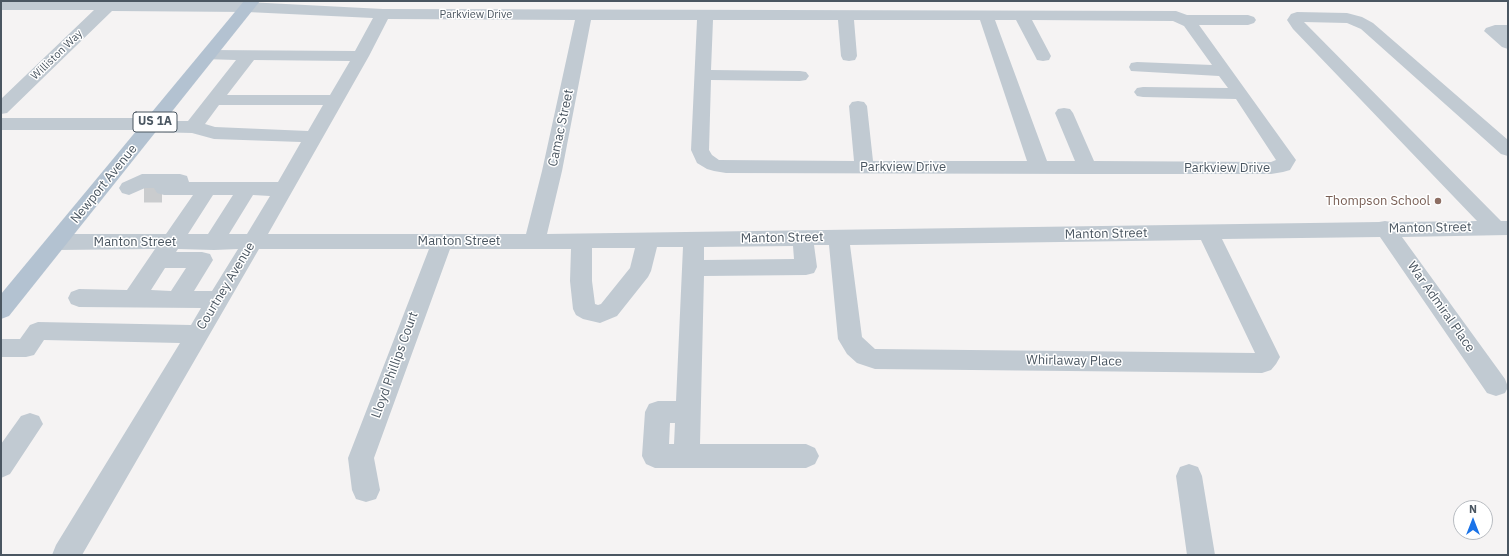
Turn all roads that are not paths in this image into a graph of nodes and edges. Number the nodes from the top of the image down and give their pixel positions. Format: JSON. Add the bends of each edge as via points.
{"nodes":[{"id":1,"x":111,"y":4,"type":"edge"},
{"id":2,"x":250,"y":4,"type":"edge"},
{"id":3,"x":1,"y":5,"type":"edge"},
{"id":4,"x":383,"y":14,"type":"junction"},
{"id":5,"x":584,"y":15,"type":"junction"},
{"id":6,"x":705,"y":15,"type":"junction"},
{"id":7,"x":846,"y":15,"type":"junction"},
{"id":8,"x":986,"y":16,"type":"junction"},
{"id":9,"x":1022,"y":16,"type":"junction"},
{"id":10,"x":1187,"y":20,"type":"junction"},
{"id":11,"x":1248,"y":20,"type":"dead end"},
{"id":12,"x":1508,"y":30,"type":"edge"},
{"id":13,"x":1508,"y":44,"type":"edge"},
{"id":14,"x":209,"y":55,"type":"junction"},
{"id":15,"x":249,"y":55,"type":"junction"},
{"id":16,"x":361,"y":56,"type":"junction"},
{"id":17,"x":849,"y":56,"type":"dead end"},
{"id":18,"x":1043,"y":56,"type":"dead end"},
{"id":19,"x":1137,"y":67,"type":"dead end"},
{"id":20,"x":1225,"y":71,"type":"junction"},
{"id":21,"x":702,"y":75,"type":"junction"},
{"id":22,"x":800,"y":76,"type":"dead end"},
{"id":23,"x":1143,"y":92,"type":"dead end"},
{"id":24,"x":1241,"y":94,"type":"junction"},
{"id":25,"x":213,"y":100,"type":"junction"},
{"id":26,"x":335,"y":100,"type":"junction"},
{"id":27,"x":858,"y":106,"type":"dead end"},
{"id":28,"x":1,"y":109,"type":"edge"},
{"id":29,"x":1064,"y":113,"type":"dead end"},
{"id":30,"x":1,"y":124,"type":"edge"},
{"id":31,"x":152,"y":125,"type":"junction"},
{"id":32,"x":193,"y":127,"type":"junction"},
{"id":33,"x":314,"y":137,"type":"junction"},
{"id":34,"x":1508,"y":150,"type":"edge"},
{"id":35,"x":864,"y":167,"type":"junction"},
{"id":36,"x":1039,"y":167,"type":"junction"},
{"id":37,"x":1087,"y":168,"type":"junction"},
{"id":38,"x":101,"y":187,"type":"junction"},
{"id":39,"x":202,"y":188,"type":"junction"},
{"id":40,"x":247,"y":188,"type":"junction"},
{"id":41,"x":149,"y":189,"type":"junction"},
{"id":42,"x":283,"y":189,"type":"junction"},
{"id":43,"x":1385,"y":228,"type":"junction"},
{"id":44,"x":1502,"y":228,"type":"edge"},
{"id":45,"x":1208,"y":232,"type":"junction"},
{"id":46,"x":803,"y":238,"type":"junction"},
{"id":47,"x":839,"y":238,"type":"junction"},
{"id":48,"x":694,"y":239,"type":"junction"},
{"id":49,"x":648,"y":240,"type":"junction"},
{"id":50,"x":535,"y":241,"type":"junction"},
{"id":51,"x":582,"y":241,"type":"junction"},
{"id":52,"x":57,"y":242,"type":"junction"},
{"id":53,"x":171,"y":242,"type":"junction"},
{"id":54,"x":214,"y":242,"type":"junction"},
{"id":55,"x":253,"y":242,"type":"junction"},
{"id":56,"x":442,"y":242,"type":"junction"},
{"id":57,"x":158,"y":260,"type":"junction"},
{"id":58,"x":692,"y":268,"type":"junction"},
{"id":59,"x":79,"y":298,"type":"dead end"},
{"id":60,"x":133,"y":299,"type":"junction"},
{"id":61,"x":178,"y":299,"type":"junction"},
{"id":62,"x":218,"y":300,"type":"junction"},
{"id":63,"x":1,"y":310,"type":"edge"},
{"id":64,"x":198,"y":334,"type":"junction"},
{"id":65,"x":1,"y":348,"type":"edge"},
{"id":66,"x":1496,"y":386,"type":"dead end"},
{"id":67,"x":30,"y":424,"type":"dead end"},
{"id":68,"x":806,"y":456,"type":"dead end"},
{"id":69,"x":1,"y":466,"type":"edge"},
{"id":70,"x":1190,"y":476,"type":"dead end"},
{"id":71,"x":366,"y":490,"type":"dead end"},
{"id":72,"x":66,"y":555,"type":"edge"},
{"id":73,"x":1201,"y":555,"type":"edge"}],
"edges":[{"from":1,"to":2,"type":"street","name":"Parkview Drive"},
{"from":1,"to":3,"type":"street","name":"Parkview Drive"},
{"from":1,"to":28,"type":"street","name":"Williston Way"},
{"from":2,"to":4,"type":"street","name":"Parkview Drive"},
{"from":2,"to":14,"type":"main road","name":"Newport Avenue","number":"US 1A"},
{"from":4,"to":5,"type":"street","name":"Parkview Drive"},
{"from":4,"to":16,"type":"street","name":"Courtney Avenue"},
{"from":5,"to":6,"type":"street","name":"Parkview Drive"},
{"from":5,"to":50,"type":"street","name":"Camac Street"},
{"from":6,"to":7,"type":"street","name":"Parkview Drive"},
{"from":6,"to":21,"type":"street","name":"Parkview Drive"},
{"from":7,"to":8,"type":"street","name":"Parkview Drive"},
{"from":7,"to":17,"type":"street"},
{"from":8,"to":9,"type":"street","name":"Parkview Drive"},
{"from":8,"to":36,"type":"street"},
{"from":9,"to":10,"type":"street","name":"Parkview Drive","via":[[1176,16]]},
{"from":9,"to":18,"type":"street"},
{"from":10,"to":11,"type":"street"},
{"from":10,"to":20,"type":"street","name":"Parkview Drive"},
{"from":12,"to":13,"type":"street","via":[[1492,32]]},
{"from":14,"to":15,"type":"street"},
{"from":14,"to":31,"type":"main road","name":"Newport Avenue","number":"US 1A"},
{"from":15,"to":16,"type":"street"},
{"from":15,"to":25,"type":"street"},
{"from":16,"to":26,"type":"street","name":"Courtney Avenue"},
{"from":19,"to":20,"type":"street"},
{"from":20,"to":24,"type":"street","name":"Parkview Drive"},
{"from":21,"to":22,"type":"street"},
{"from":21,"to":35,"type":"street","name":"Parkview Drive","via":[[700,150],[704,159],[726,167]]},
{"from":23,"to":24,"type":"street"},
{"from":24,"to":37,"type":"street","name":"Parkview Drive","via":[[1286,160],[1283,166]]},
{"from":25,"to":26,"type":"street"},
{"from":25,"to":32,"type":"street"},
{"from":26,"to":33,"type":"street","name":"Courtney Avenue"},
{"from":27,"to":35,"type":"street"},
{"from":29,"to":37,"type":"street"},
{"from":30,"to":31,"type":"street"},
{"from":31,"to":32,"type":"street"},
{"from":31,"to":38,"type":"main road","name":"Newport Avenue","number":"US 1A"},
{"from":32,"to":33,"type":"street","via":[[214,133]]},
{"from":33,"to":42,"type":"street","name":"Courtney Avenue"},
{"from":34,"to":44,"type":"street","via":[[1367,26],[1348,18],[1297,16],[1295,20],[1299,26]]},
{"from":35,"to":36,"type":"street","name":"Parkview Drive"},
{"from":36,"to":37,"type":"street","name":"Parkview Drive"},
{"from":38,"to":41,"type":"street"},
{"from":38,"to":52,"type":"main road","name":"Newport Avenue","number":"US 1A"},
{"from":39,"to":40,"type":"street"},
{"from":39,"to":41,"type":"street","via":[[185,192]]},
{"from":39,"to":41,"type":"street","via":[[191,181],[142,181]]},
{"from":39,"to":53,"type":"street"},
{"from":40,"to":42,"type":"street"},
{"from":40,"to":54,"type":"street"},
{"from":42,"to":55,"type":"street","name":"Courtney Avenue"},
{"from":43,"to":44,"type":"street","name":"Manton Street"},
{"from":43,"to":45,"type":"street","name":"Manton Street"},
{"from":43,"to":66,"type":"street","name":"War Admiral Place"},
{"from":45,"to":47,"type":"street","name":"Manton Street"},
{"from":45,"to":47,"type":"street","name":"Whirlaway Place","via":[[1268,357],[1262,363],[875,359],[865,356],[850,339]]},
{"from":46,"to":47,"type":"street","name":"Manton Street"},
{"from":46,"to":48,"type":"street","name":"Manton Street"},
{"from":46,"to":58,"type":"street","via":[[806,267]]},
{"from":48,"to":49,"type":"street","name":"Manton Street"},
{"from":48,"to":58,"type":"street"},
{"from":49,"to":51,"type":"street","name":"Manton Street"},
{"from":49,"to":51,"type":"street","via":[[640,271],[609,310],[600,314],[584,309],[581,281]]},
{"from":50,"to":51,"type":"street","name":"Manton Street"},
{"from":50,"to":56,"type":"street","name":"Manton Street"},
{"from":52,"to":53,"type":"street","name":"Manton Street"},
{"from":52,"to":63,"type":"main road","name":"Newport Avenue","number":"US 1A"},
{"from":53,"to":54,"type":"street","name":"Manton Street"},
{"from":53,"to":57,"type":"street"},
{"from":54,"to":55,"type":"street","name":"Manton Street"},
{"from":55,"to":56,"type":"street","name":"Manton Street"},
{"from":55,"to":62,"type":"street","name":"Courtney Avenue"},
{"from":56,"to":71,"type":"street","name":"Lloyd Phillips Court","via":[[361,458]]},
{"from":57,"to":60,"type":"street"},
{"from":57,"to":61,"type":"street","via":[[202,260]]},
{"from":58,"to":68,"type":"street","via":[[688,412],[658,412],[655,456]]},
{"from":59,"to":60,"type":"street"},
{"from":60,"to":61,"type":"street"},
{"from":61,"to":62,"type":"street"},
{"from":62,"to":64,"type":"street","name":"Courtney Avenue"},
{"from":64,"to":65,"type":"street","via":[[38,331],[26,348]]},
{"from":64,"to":72,"type":"street","name":"Courtney Avenue"},
{"from":67,"to":69,"type":"street"},
{"from":70,"to":73,"type":"street"}]}
